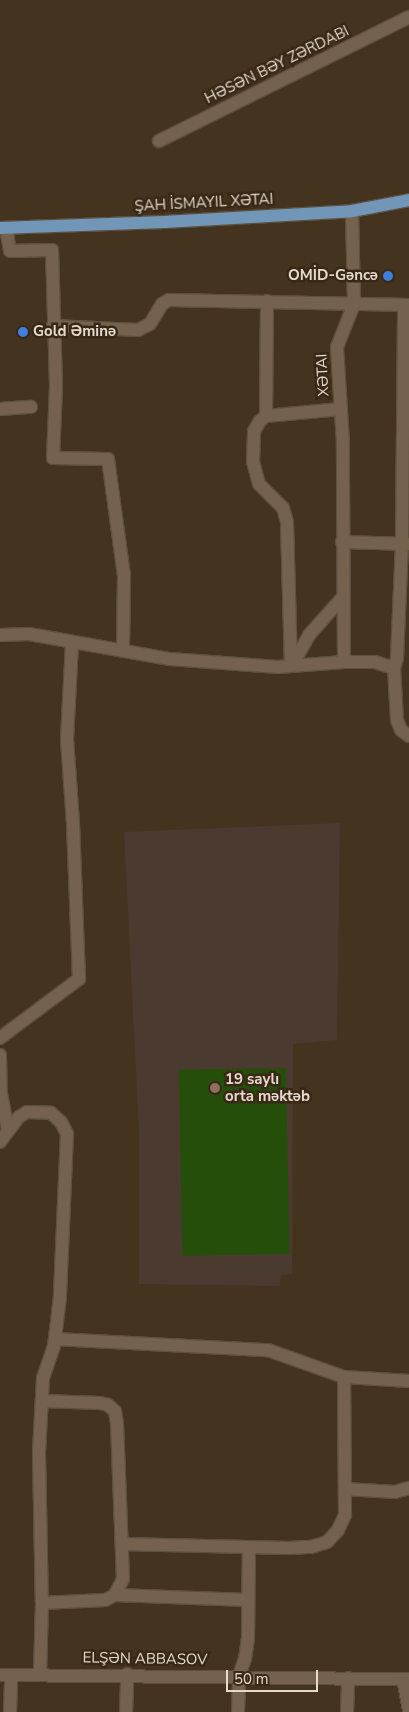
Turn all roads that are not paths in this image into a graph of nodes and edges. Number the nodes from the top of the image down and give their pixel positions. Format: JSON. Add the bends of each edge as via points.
{"nodes":[{"id":1,"x":409,"y":17,"type":"edge"},
{"id":2,"x":160,"y":141,"type":"dead end"},
{"id":3,"x":409,"y":200,"type":"edge"},
{"id":4,"x":352,"y":211,"type":"junction"},
{"id":5,"x":3,"y":228,"type":"edge"},
{"id":6,"x":267,"y":301,"type":"junction"},
{"id":7,"x":354,"y":304,"type":"junction"},
{"id":8,"x":407,"y":305,"type":"edge"},
{"id":9,"x":53,"y":326,"type":"junction"},
{"id":10,"x":31,"y":407,"type":"dead end"},
{"id":11,"x":0,"y":409,"type":"edge"},
{"id":12,"x":341,"y":409,"type":"junction"},
{"id":13,"x":266,"y":416,"type":"junction"},
{"id":14,"x":342,"y":542,"type":"junction"},
{"id":15,"x":405,"y":544,"type":"edge"},
{"id":16,"x":343,"y":597,"type":"junction"},
{"id":17,"x":0,"y":635,"type":"edge"},
{"id":18,"x":72,"y":642,"type":"junction"},
{"id":19,"x":123,"y":651,"type":"junction"},
{"id":20,"x":344,"y":662,"type":"junction"},
{"id":21,"x":292,"y":666,"type":"junction"},
{"id":22,"x":394,"y":668,"type":"junction"},
{"id":23,"x":409,"y":736,"type":"edge"},
{"id":24,"x":0,"y":1038,"type":"edge"},
{"id":25,"x":0,"y":1055,"type":"edge"},
{"id":26,"x":8,"y":1130,"type":"junction"},
{"id":27,"x":0,"y":1142,"type":"edge"},
{"id":28,"x":55,"y":1339,"type":"junction"},
{"id":29,"x":344,"y":1377,"type":"junction"},
{"id":30,"x":409,"y":1381,"type":"edge"},
{"id":31,"x":42,"y":1401,"type":"junction"},
{"id":32,"x":409,"y":1488,"type":"edge"},
{"id":33,"x":345,"y":1489,"type":"junction"},
{"id":34,"x":122,"y":1544,"type":"junction"},
{"id":35,"x":250,"y":1547,"type":"junction"},
{"id":36,"x":115,"y":1595,"type":"junction"},
{"id":37,"x":248,"y":1600,"type":"junction"},
{"id":38,"x":42,"y":1603,"type":"junction"},
{"id":39,"x":127,"y":1674,"type":"junction"},
{"id":40,"x":6,"y":1675,"type":"edge"},
{"id":41,"x":40,"y":1675,"type":"junction"},
{"id":42,"x":239,"y":1676,"type":"junction"},
{"id":43,"x":348,"y":1678,"type":"junction"},
{"id":44,"x":406,"y":1679,"type":"edge"},
{"id":45,"x":409,"y":1711,"type":"edge"},
{"id":46,"x":10,"y":1712,"type":"edge"},
{"id":47,"x":126,"y":1712,"type":"edge"},
{"id":48,"x":238,"y":1712,"type":"edge"},
{"id":49,"x":347,"y":1712,"type":"edge"}],
"edges":[{"from":1,"to":2,"type":"street","name":"HƏSƏN BƏY ZƏRDABI"},
{"from":3,"to":4,"type":"main road"},
{"from":4,"to":5,"type":"main road"},
{"from":4,"to":7,"type":"street","name":"XƏTAI"},
{"from":5,"to":9,"type":"street","via":[[10,251],[52,250]]},
{"from":6,"to":7,"type":"street"},
{"from":6,"to":9,"type":"street","via":[[169,300],[162,304],[150,324],[138,330]]},
{"from":6,"to":13,"type":"street"},
{"from":7,"to":8,"type":"street"},
{"from":7,"to":12,"type":"street","name":"XƏTAI","via":[[337,347]]},
{"from":8,"to":15,"type":"street"},
{"from":9,"to":19,"type":"street","via":[[56,387],[53,458],[108,459],[124,576]]},
{"from":10,"to":11,"type":"street"},
{"from":12,"to":13,"type":"street"},
{"from":12,"to":14,"type":"street","name":"XƏTAI"},
{"from":13,"to":21,"type":"street","via":[[254,431],[253,462],[259,484],[283,508],[287,522]]},
{"from":14,"to":15,"type":"street"},
{"from":14,"to":16,"type":"street","name":"XƏTAI"},
{"from":15,"to":22,"type":"street"},
{"from":16,"to":20,"type":"street","name":"XƏTAI"},
{"from":16,"to":21,"type":"street","via":[[309,635]]},
{"from":17,"to":18,"type":"street","via":[[29,634]]},
{"from":18,"to":19,"type":"street"},
{"from":18,"to":24,"type":"street","via":[[67,739],[79,979]]},
{"from":19,"to":21,"type":"street","via":[[170,659]]},
{"from":20,"to":21,"type":"street"},
{"from":20,"to":22,"type":"street","via":[[374,662]]},
{"from":22,"to":23,"type":"street","via":[[397,720]]},
{"from":25,"to":26,"type":"street","via":[[1,1094]]},
{"from":26,"to":27,"type":"street"},
{"from":26,"to":28,"type":"street","via":[[27,1112],[51,1113],[61,1122],[66,1134],[60,1297]]},
{"from":28,"to":29,"type":"street","via":[[268,1350]]},
{"from":28,"to":31,"type":"street","via":[[43,1378]]},
{"from":29,"to":30,"type":"street"},
{"from":29,"to":33,"type":"street"},
{"from":31,"to":34,"type":"street","via":[[100,1403],[115,1411]]},
{"from":31,"to":38,"type":"street","via":[[39,1452]]},
{"from":32,"to":33,"type":"street","via":[[395,1492]]},
{"from":33,"to":35,"type":"street","via":[[344,1515],[338,1530],[327,1542],[311,1547]]},
{"from":34,"to":35,"type":"street"},
{"from":34,"to":36,"type":"street","via":[[123,1579]]},
{"from":35,"to":37,"type":"street"},
{"from":36,"to":37,"type":"street"},
{"from":36,"to":38,"type":"street","via":[[92,1602]]},
{"from":37,"to":42,"type":"street","via":[[246,1648]]},
{"from":38,"to":41,"type":"street"},
{"from":39,"to":41,"type":"street","name":"ELŞƏN ABBASOV"},
{"from":39,"to":42,"type":"street","name":"ELŞƏN ABBASOV"},
{"from":39,"to":47,"type":"street"},
{"from":40,"to":41,"type":"street","name":"ELŞƏN ABBASOV"},
{"from":40,"to":46,"type":"street"},
{"from":42,"to":43,"type":"street","name":"ELŞƏN ABBASOV"},
{"from":42,"to":48,"type":"street"},
{"from":43,"to":44,"type":"street","name":"ELŞƏN ABBASOV"},
{"from":43,"to":49,"type":"street"},
{"from":44,"to":45,"type":"street"}]}
